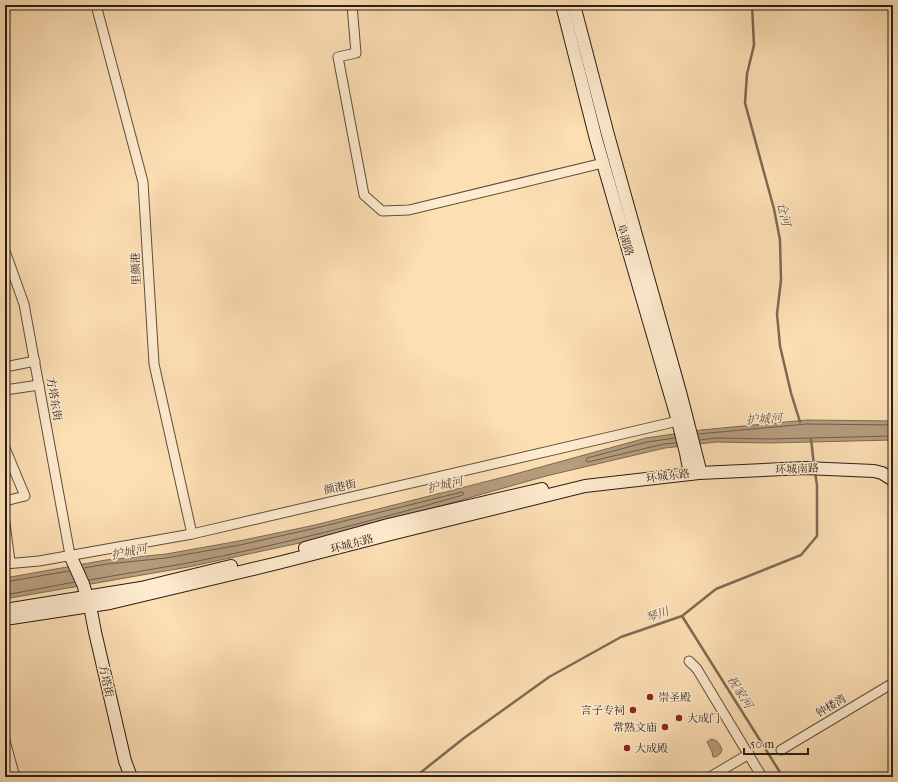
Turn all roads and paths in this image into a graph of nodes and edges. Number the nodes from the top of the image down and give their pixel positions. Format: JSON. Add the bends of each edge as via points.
{"nodes":[{"id":1,"x":96,"y":5,"type":"edge"},
{"id":2,"x":352,"y":5,"type":"edge"},
{"id":3,"x":562,"y":5,"type":"edge"},
{"id":4,"x":574,"y":5,"type":"edge"},
{"id":5,"x":603,"y":163,"type":"junction"},
{"id":6,"x":5,"y":251,"type":"edge"},
{"id":7,"x":35,"y":362,"type":"junction"},
{"id":8,"x":5,"y":367,"type":"edge"},
{"id":9,"x":39,"y":385,"type":"junction"},
{"id":10,"x":5,"y":390,"type":"edge"},
{"id":11,"x":682,"y":426,"type":"junction"},
{"id":12,"x":5,"y":448,"type":"edge"},
{"id":13,"x":824,"y":465,"type":"junction"},
{"id":14,"x":694,"y":470,"type":"junction"},
{"id":15,"x":893,"y":473,"type":"edge"},
{"id":16,"x":893,"y":480,"type":"edge"},
{"id":17,"x":5,"y":501,"type":"edge"},
{"id":18,"x":5,"y":523,"type":"edge"},
{"id":19,"x":192,"y":534,"type":"junction"},
{"id":20,"x":70,"y":555,"type":"junction"},
{"id":21,"x":8,"y":563,"type":"edge"},
{"id":22,"x":85,"y":602,"type":"junction"},
{"id":23,"x":5,"y":610,"type":"edge"},
{"id":24,"x":5,"y":619,"type":"edge"},
{"id":25,"x":689,"y":661,"type":"dead end"},
{"id":26,"x":893,"y":683,"type":"edge"},
{"id":27,"x":5,"y":741,"type":"edge"},
{"id":28,"x":781,"y":750,"type":"dead end"},
{"id":29,"x":749,"y":754,"type":"junction"},
{"id":30,"x":15,"y":777,"type":"edge"},
{"id":31,"x":124,"y":777,"type":"edge"},
{"id":32,"x":131,"y":777,"type":"edge"},
{"id":33,"x":710,"y":777,"type":"edge"},
{"id":34,"x":762,"y":777,"type":"edge"}],
"edges":[{"from":1,"to":19,"type":"street","name":"里颜港","via":[[143,182],[154,364]]},
{"from":2,"to":5,"type":"street","via":[[356,53],[338,57],[364,195],[382,211],[409,210]]},
{"from":3,"to":5,"type":"main road","name":"阜湖路"},
{"from":4,"to":11,"type":"main road","name":"阜湖路"},
{"from":5,"to":11,"type":"main road","name":"阜湖路"},
{"from":6,"to":7,"type":"street","name":"方塔东街","via":[[24,304]]},
{"from":7,"to":8,"type":"street"},
{"from":7,"to":9,"type":"street","name":"方塔东街"},
{"from":9,"to":10,"type":"street"},
{"from":9,"to":20,"type":"street","name":"方塔东街"},
{"from":11,"to":14,"type":"main road","name":"阜湖路"},
{"from":11,"to":19,"type":"street","name":"颜港街"},
{"from":12,"to":17,"type":"street","via":[[25,496]]},
{"from":13,"to":14,"type":"main road","name":"环城南路"},
{"from":13,"to":15,"type":"main road","name":"环城南路","via":[[870,465]]},
{"from":13,"to":16,"type":"main road","name":"环城南路","via":[[874,471]]},
{"from":14,"to":22,"type":"main road","name":"环城东路","via":[[579,480]]},
{"from":18,"to":21,"type":"street"},
{"from":19,"to":20,"type":"street","name":"颜港街"},
{"from":20,"to":21,"type":"street","name":"颜港街"},
{"from":20,"to":22,"type":"main road","name":"方塔街"},
{"from":22,"to":23,"type":"main road","name":"环城东路"},
{"from":22,"to":24,"type":"main road","name":"环城东路"},
{"from":22,"to":31,"type":"main road","name":"方塔街","via":[[103,701]]},
{"from":22,"to":32,"type":"main road","name":"方塔街"},
{"from":25,"to":29,"type":"street","via":[[697,669]]},
{"from":26,"to":28,"type":"street","name":"钟楼湾"},
{"from":27,"to":30,"type":"street"},
{"from":29,"to":33,"type":"street"},
{"from":29,"to":34,"type":"street"}]}
